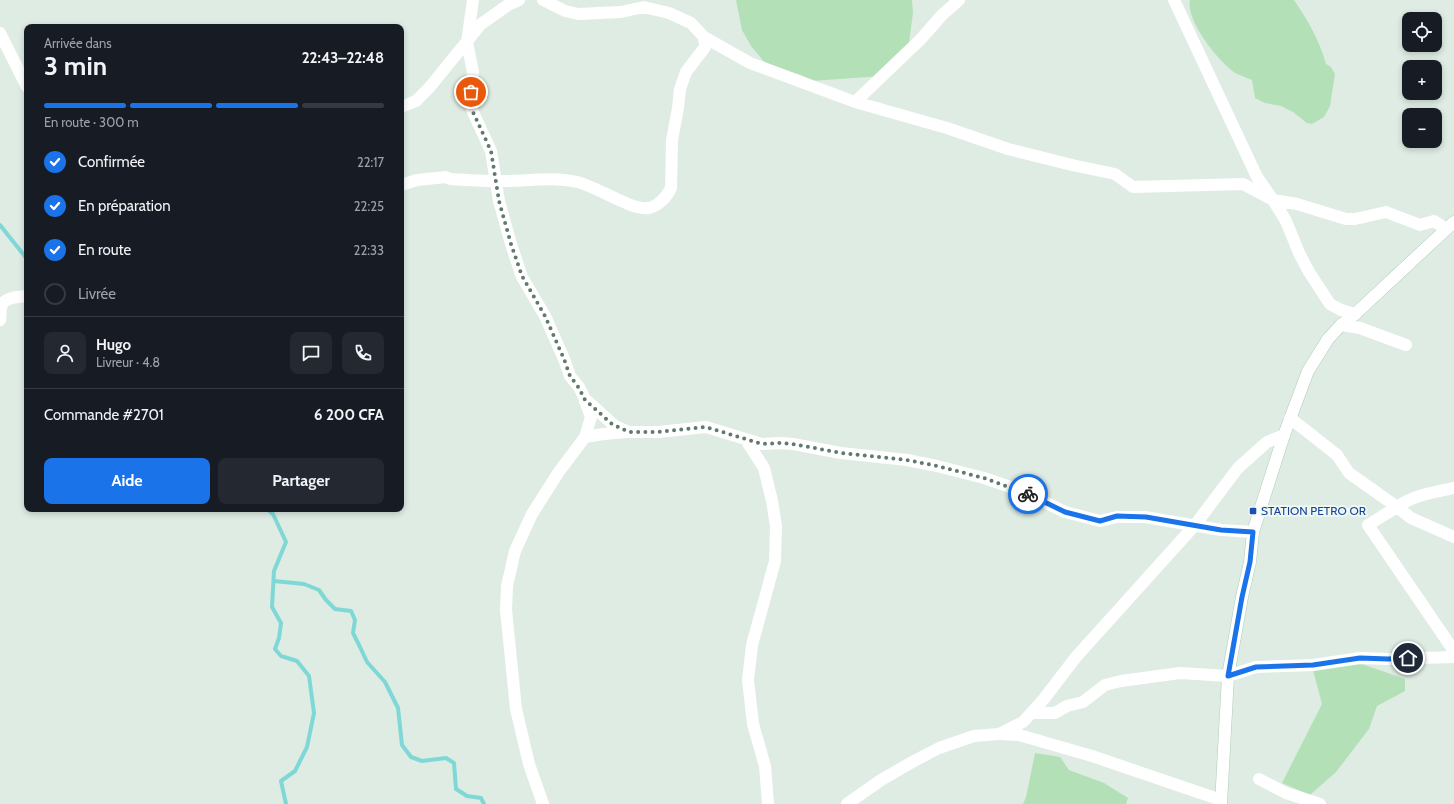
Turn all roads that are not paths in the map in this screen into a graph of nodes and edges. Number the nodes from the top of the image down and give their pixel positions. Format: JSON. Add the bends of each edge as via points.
{"nodes":[{"id":1,"x":473,"y":0,"type":"edge"},
{"id":2,"x":519,"y":0,"type":"edge"},
{"id":3,"x":544,"y":0,"type":"edge"},
{"id":4,"x":632,"y":0,"type":"edge"},
{"id":5,"x":959,"y":0,"type":"edge"},
{"id":6,"x":1174,"y":0,"type":"edge"},
{"id":7,"x":644,"y":7,"type":"junction"},
{"id":8,"x":0,"y":33,"type":"edge"},
{"id":9,"x":704,"y":37,"type":"junction"},
{"id":10,"x":467,"y":42,"type":"junction"},
{"id":11,"x":24,"y":82,"type":"edge"},
{"id":12,"x":856,"y":102,"type":"junction"},
{"id":13,"x":404,"y":107,"type":"edge"},
{"id":14,"x":496,"y":181,"type":"junction"},
{"id":15,"x":404,"y":184,"type":"edge"},
{"id":16,"x":1273,"y":200,"type":"junction"},
{"id":17,"x":1450,"y":226,"type":"edge"},
{"id":18,"x":24,"y":296,"type":"edge"},
{"id":19,"x":1355,"y":314,"type":"junction"},
{"id":20,"x":0,"y":320,"type":"edge"},
{"id":21,"x":1341,"y":325,"type":"junction"},
{"id":22,"x":1406,"y":345,"type":"dead end"},
{"id":23,"x":585,"y":400,"type":"junction"},
{"id":24,"x":1290,"y":418,"type":"junction"},
{"id":25,"x":629,"y":432,"type":"junction"},
{"id":26,"x":1284,"y":435,"type":"junction"},
{"id":27,"x":585,"y":437,"type":"junction"},
{"id":28,"x":746,"y":440,"type":"junction"},
{"id":29,"x":1454,"y":488,"type":"edge"},
{"id":30,"x":1397,"y":507,"type":"junction"},
{"id":31,"x":1195,"y":525,"type":"junction"},
{"id":32,"x":1253,"y":532,"type":"junction"},
{"id":33,"x":1454,"y":537,"type":"edge"},
{"id":34,"x":1454,"y":650,"type":"edge"},
{"id":35,"x":1454,"y":657,"type":"edge"},
{"id":36,"x":1228,"y":676,"type":"junction"},
{"id":37,"x":1032,"y":713,"type":"junction"},
{"id":38,"x":998,"y":734,"type":"junction"},
{"id":39,"x":1259,"y":779,"type":"dead end"},
{"id":40,"x":1221,"y":802,"type":"edge"},
{"id":41,"x":543,"y":804,"type":"edge"},
{"id":42,"x":768,"y":804,"type":"edge"},
{"id":43,"x":848,"y":804,"type":"edge"},
{"id":44,"x":1320,"y":804,"type":"edge"}],
"edges":[{"from":1,"to":10,"type":"street"},
{"from":2,"to":10,"type":"street","via":[[481,24]]},
{"from":3,"to":7,"type":"street","via":[[565,11],[578,14],[621,12]]},
{"from":4,"to":7,"type":"street"},
{"from":5,"to":12,"type":"street"},
{"from":6,"to":16,"type":"street","via":[[1257,178]]},
{"from":7,"to":9,"type":"street","via":[[670,13],[690,23]]},
{"from":8,"to":11,"type":"street"},
{"from":9,"to":12,"type":"street","via":[[750,63]]},
{"from":9,"to":14,"type":"street","via":[[705,47],[686,72],[680,89],[672,140],[671,188],[659,203],[649,208],[638,207],[590,186],[562,180]]},
{"from":10,"to":13,"type":"street","via":[[416,101]]},
{"from":10,"to":14,"type":"street","via":[[473,72],[472,110],[491,151]]},
{"from":12,"to":16,"type":"street","via":[[947,128],[1008,149],[1115,174],[1133,187],[1243,184]]},
{"from":14,"to":15,"type":"street","via":[[446,177]]},
{"from":14,"to":23,"type":"street","via":[[499,201],[522,276],[545,316],[570,376]]},
{"from":16,"to":17,"type":"street","via":[[1297,204],[1346,219],[1386,212],[1420,225],[1434,221]]},
{"from":16,"to":19,"type":"street","via":[[1286,221],[1309,272],[1330,304]]},
{"from":17,"to":19,"type":"street"},
{"from":18,"to":20,"type":"street","via":[[4,301]]},
{"from":19,"to":21,"type":"street"},
{"from":21,"to":22,"type":"street","via":[[1360,328]]},
{"from":21,"to":24,"type":"street","via":[[1324,344],[1308,371]]},
{"from":23,"to":25,"type":"street","via":[[612,424]]},
{"from":23,"to":27,"type":"street","via":[[591,417]]},
{"from":24,"to":26,"type":"street"},
{"from":24,"to":30,"type":"street","via":[[1337,455],[1349,473]]},
{"from":25,"to":27,"type":"street"},
{"from":25,"to":28,"type":"street","via":[[706,427]]},
{"from":26,"to":31,"type":"street","via":[[1267,442],[1238,468]]},
{"from":26,"to":32,"type":"street"},
{"from":27,"to":41,"type":"street","via":[[532,514],[515,551],[507,586],[506,610],[516,709],[529,764]]},
{"from":28,"to":31,"type":"street","via":[[762,444],[793,444],[937,466],[984,478],[1022,491],[1065,512],[1100,521],[1117,516],[1146,517]]},
{"from":28,"to":42,"type":"street","via":[[764,468],[776,526],[775,561],[752,645],[748,680],[753,724],[765,766]]},
{"from":29,"to":30,"type":"street","via":[[1421,496]]},
{"from":30,"to":33,"type":"street","via":[[1411,518]]},
{"from":30,"to":34,"type":"street","via":[[1368,525]]},
{"from":31,"to":32,"type":"street"},
{"from":31,"to":37,"type":"street","via":[[1076,657]]},
{"from":32,"to":36,"type":"street","via":[[1250,562]]},
{"from":35,"to":36,"type":"street","via":[[1360,658],[1313,665],[1256,667]]},
{"from":36,"to":37,"type":"street","via":[[1180,673],[1121,680],[1105,685],[1083,702],[1067,706],[1055,713]]},
{"from":36,"to":40,"type":"street"},
{"from":37,"to":38,"type":"street","via":[[1023,722]]},
{"from":38,"to":40,"type":"street","via":[[1019,735],[1092,756]]},
{"from":38,"to":43,"type":"street","via":[[974,736],[939,748],[881,780]]},
{"from":39,"to":44,"type":"street","via":[[1286,793]]}]}
